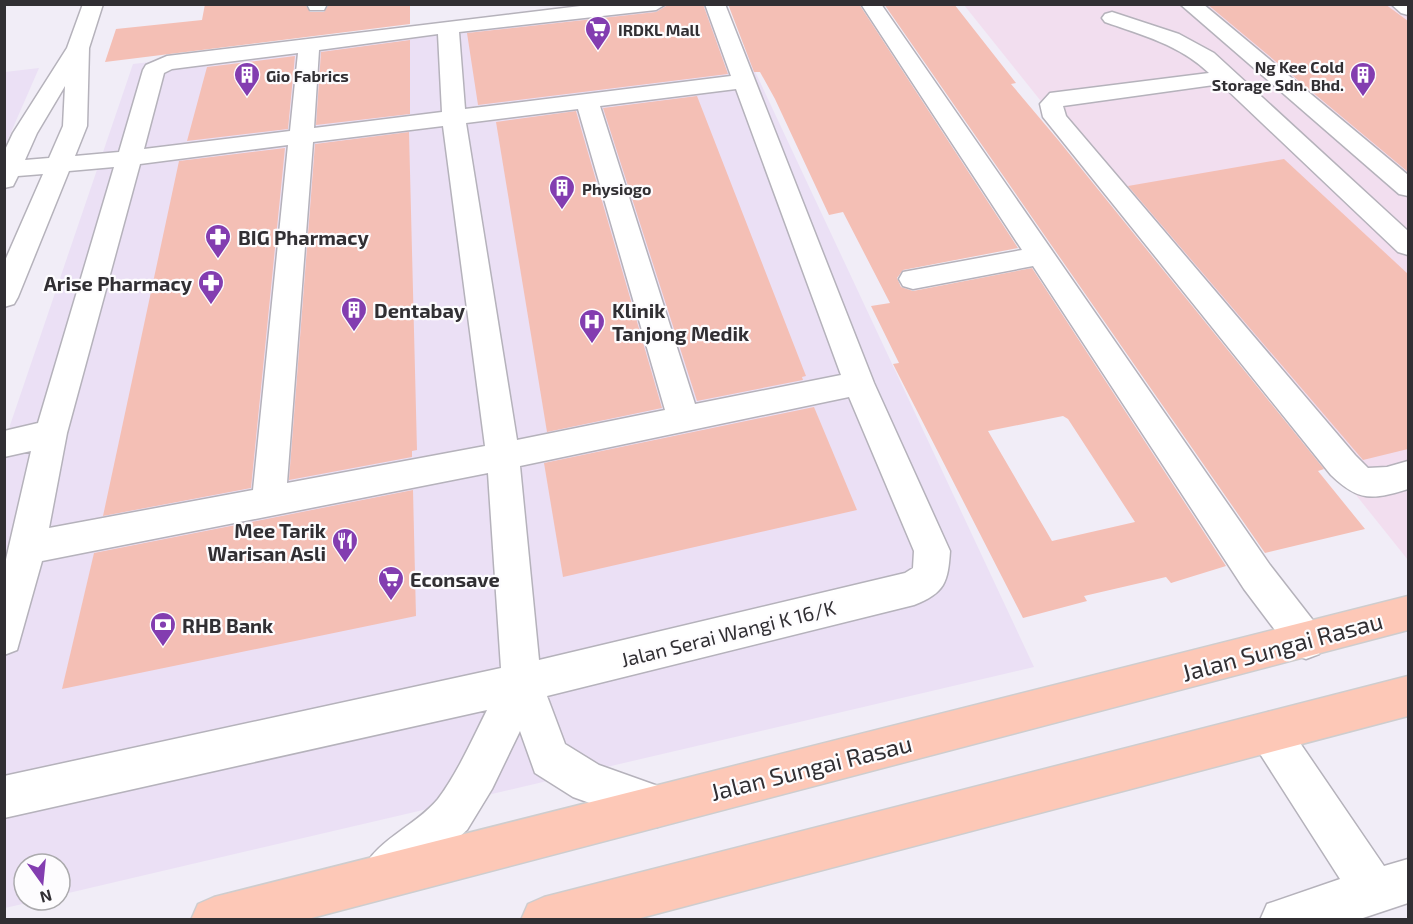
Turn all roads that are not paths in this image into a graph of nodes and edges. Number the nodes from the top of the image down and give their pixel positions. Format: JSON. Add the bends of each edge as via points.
{"nodes":[{"id":1,"x":93,"y":4,"type":"edge"},
{"id":2,"x":656,"y":4,"type":"edge"},
{"id":3,"x":715,"y":4,"type":"edge"},
{"id":4,"x":871,"y":4,"type":"edge"},
{"id":5,"x":1190,"y":4,"type":"edge"},
{"id":6,"x":1401,"y":4,"type":"edge"},
{"id":7,"x":1408,"y":9,"type":"edge"},
{"id":8,"x":441,"y":18,"type":"junction"},
{"id":9,"x":1113,"y":18,"type":"dead end"},
{"id":10,"x":309,"y":46,"type":"junction"},
{"id":11,"x":78,"y":48,"type":"junction"},
{"id":12,"x":1227,"y":77,"type":"junction"},
{"id":13,"x":745,"y":81,"type":"junction"},
{"id":14,"x":587,"y":101,"type":"junction"},
{"id":15,"x":454,"y":118,"type":"junction"},
{"id":16,"x":300,"y":137,"type":"junction"},
{"id":17,"x":130,"y":158,"type":"junction"},
{"id":18,"x":58,"y":166,"type":"junction"},
{"id":19,"x":6,"y":173,"type":"edge"},
{"id":20,"x":1408,"y":188,"type":"edge"},
{"id":21,"x":1408,"y":246,"type":"edge"},
{"id":22,"x":1039,"y":256,"type":"junction"},
{"id":23,"x":914,"y":279,"type":"dead end"},
{"id":24,"x":4,"y":297,"type":"edge"},
{"id":25,"x":859,"y":383,"type":"junction"},
{"id":26,"x":684,"y":419,"type":"junction"},
{"id":27,"x":51,"y":433,"type":"junction"},
{"id":28,"x":4,"y":444,"type":"edge"},
{"id":29,"x":503,"y":456,"type":"junction"},
{"id":30,"x":1408,"y":475,"type":"edge"},
{"id":31,"x":268,"y":501,"type":"junction"},
{"id":32,"x":28,"y":548,"type":"junction"},
{"id":33,"x":1408,"y":613,"type":"edge"},
{"id":34,"x":4,"y":637,"type":"edge"},
{"id":35,"x":1306,"y":641,"type":"junction"},
{"id":36,"x":522,"y":683,"type":"junction"},
{"id":37,"x":1408,"y":696,"type":"edge"},
{"id":38,"x":1269,"y":732,"type":"junction"},
{"id":39,"x":4,"y":797,"type":"edge"},
{"id":40,"x":657,"y":806,"type":"junction"},
{"id":41,"x":379,"y":878,"type":"junction"},
{"id":42,"x":1391,"y":886,"type":"edge"},
{"id":43,"x":214,"y":920,"type":"edge"},
{"id":44,"x":544,"y":920,"type":"edge"},
{"id":45,"x":1283,"y":920,"type":"edge"}],
"edges":[{"from":1,"to":11,"type":"street"},
{"from":2,"to":8,"type":"street"},
{"from":3,"to":13,"type":"street"},
{"from":4,"to":22,"type":"street"},
{"from":5,"to":20,"type":"street"},
{"from":6,"to":7,"type":"street"},
{"from":8,"to":10,"type":"street"},
{"from":8,"to":15,"type":"street"},
{"from":9,"to":12,"type":"street","via":[[1172,38],[1206,58]]},
{"from":10,"to":16,"type":"street"},
{"from":10,"to":17,"type":"street","via":[[160,66],[154,70]]},
{"from":11,"to":18,"type":"street","via":[[75,126]]},
{"from":11,"to":19,"type":"street"},
{"from":12,"to":21,"type":"street"},
{"from":12,"to":30,"type":"street","via":[[1058,98],[1051,105],[1056,117],[1343,465],[1361,482]]},
{"from":13,"to":14,"type":"street"},
{"from":13,"to":25,"type":"street"},
{"from":14,"to":15,"type":"street"},
{"from":14,"to":26,"type":"street"},
{"from":15,"to":16,"type":"street"},
{"from":15,"to":29,"type":"street"},
{"from":16,"to":17,"type":"street"},
{"from":16,"to":31,"type":"street"},
{"from":17,"to":18,"type":"street"},
{"from":17,"to":27,"type":"street"},
{"from":18,"to":19,"type":"street"},
{"from":18,"to":24,"type":"street"},
{"from":22,"to":23,"type":"street"},
{"from":22,"to":35,"type":"street","via":[[1257,578]]},
{"from":25,"to":26,"type":"street"},
{"from":25,"to":36,"type":"street","name":"Jalan Serai Wangi K 16/K","via":[[932,551],[930,576],[914,588]]},
{"from":26,"to":29,"type":"street"},
{"from":27,"to":28,"type":"street"},
{"from":27,"to":32,"type":"street"},
{"from":29,"to":31,"type":"street"},
{"from":29,"to":36,"type":"street"},
{"from":31,"to":32,"type":"street"},
{"from":32,"to":34,"type":"street"},
{"from":33,"to":35,"type":"main road","name":"Jalan Sungai Rasau"},
{"from":35,"to":40,"type":"main road","name":"Jalan Sungai Rasau"},
{"from":36,"to":39,"type":"street","name":"Jalan Serai Wangi K 16/K"},
{"from":36,"to":40,"type":"street","via":[[550,758],[588,783]]},
{"from":36,"to":41,"type":"street","via":[[452,815]]},
{"from":37,"to":38,"type":"main road"},
{"from":38,"to":42,"type":"street"},
{"from":38,"to":44,"type":"main road"},
{"from":40,"to":41,"type":"main road","name":"Jalan Sungai Rasau"},
{"from":41,"to":43,"type":"main road","name":"Jalan Sungai Rasau"},
{"from":42,"to":45,"type":"street"}]}
